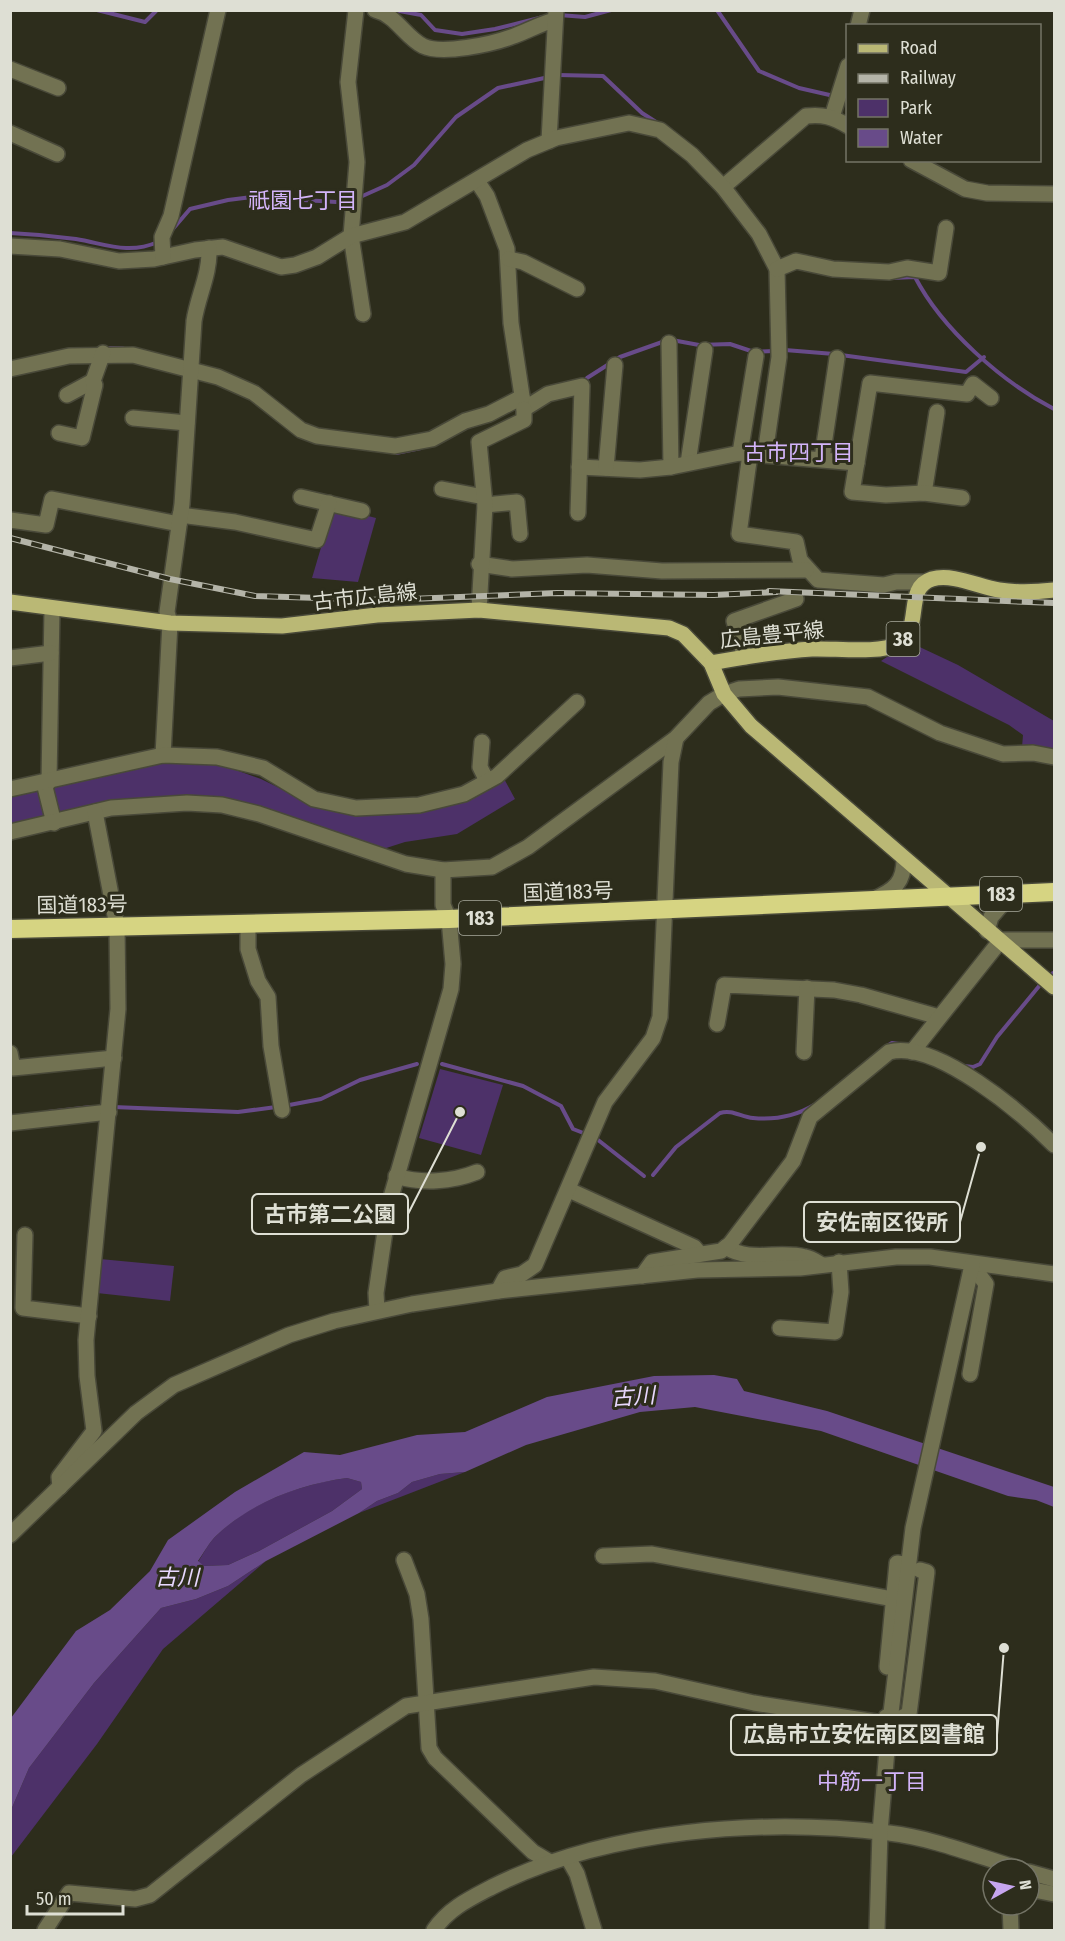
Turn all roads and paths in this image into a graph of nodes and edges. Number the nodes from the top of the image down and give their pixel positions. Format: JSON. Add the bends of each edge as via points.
{"nodes":[{"id":1,"x":218,"y":10,"type":"edge"},
{"id":2,"x":356,"y":10,"type":"edge"},
{"id":3,"x":375,"y":10,"type":"edge"},
{"id":4,"x":555,"y":15,"type":"edge"},
{"id":5,"x":10,"y":69,"type":"edge"},
{"id":6,"x":846,"y":72,"type":"edge"},
{"id":7,"x":58,"y":88,"type":"dead end"},
{"id":8,"x":832,"y":117,"type":"junction"},
{"id":9,"x":846,"y":125,"type":"edge"},
{"id":10,"x":10,"y":134,"type":"edge"},
{"id":11,"x":549,"y":141,"type":"junction"},
{"id":12,"x":57,"y":154,"type":"dead end"},
{"id":13,"x":918,"y":162,"type":"edge"},
{"id":14,"x":933,"y":166,"type":"edge"},
{"id":15,"x":477,"y":181,"type":"junction"},
{"id":16,"x":723,"y":187,"type":"junction"},
{"id":17,"x":1054,"y":194,"type":"edge"},
{"id":18,"x":946,"y":228,"type":"dead end"},
{"id":19,"x":351,"y":236,"type":"junction"},
{"id":20,"x":10,"y":246,"type":"edge"},
{"id":21,"x":209,"y":248,"type":"junction"},
{"id":22,"x":163,"y":257,"type":"junction"},
{"id":23,"x":509,"y":259,"type":"junction"},
{"id":24,"x":777,"y":269,"type":"junction"},
{"id":25,"x":577,"y":289,"type":"dead end"},
{"id":26,"x":363,"y":314,"type":"dead end"},
{"id":27,"x":669,"y":343,"type":"dead end"},
{"id":28,"x":705,"y":351,"type":"dead end"},
{"id":29,"x":103,"y":353,"type":"junction"},
{"id":30,"x":756,"y":356,"type":"dead end"},
{"id":31,"x":837,"y":358,"type":"dead end"},
{"id":32,"x":615,"y":365,"type":"dead end"},
{"id":33,"x":10,"y":369,"type":"edge"},
{"id":34,"x":190,"y":371,"type":"junction"},
{"id":35,"x":93,"y":381,"type":"junction"},
{"id":36,"x":68,"y":395,"type":"dead end"},
{"id":37,"x":991,"y":398,"type":"dead end"},
{"id":38,"x":523,"y":403,"type":"junction"},
{"id":39,"x":937,"y":412,"type":"dead end"},
{"id":40,"x":133,"y":418,"type":"dead end"},
{"id":41,"x":187,"y":423,"type":"junction"},
{"id":42,"x":60,"y":433,"type":"dead end"},
{"id":43,"x":751,"y":454,"type":"junction"},
{"id":44,"x":822,"y":458,"type":"junction"},
{"id":45,"x":688,"y":463,"type":"junction"},
{"id":46,"x":857,"y":463,"type":"junction"},
{"id":47,"x":579,"y":467,"type":"junction"},
{"id":48,"x":670,"y":467,"type":"junction"},
{"id":49,"x":606,"y":468,"type":"junction"},
{"id":50,"x":442,"y":489,"type":"dead end"},
{"id":51,"x":924,"y":493,"type":"junction"},
{"id":52,"x":301,"y":497,"type":"dead end"},
{"id":53,"x":962,"y":498,"type":"dead end"},
{"id":54,"x":484,"y":501,"type":"junction"},
{"id":55,"x":329,"y":503,"type":"junction"},
{"id":56,"x":362,"y":511,"type":"dead end"},
{"id":57,"x":578,"y":513,"type":"dead end"},
{"id":58,"x":10,"y":520,"type":"edge"},
{"id":59,"x":179,"y":520,"type":"junction"},
{"id":60,"x":520,"y":534,"type":"dead end"},
{"id":61,"x":479,"y":564,"type":"junction"},
{"id":62,"x":806,"y":570,"type":"junction"},
{"id":63,"x":924,"y":582,"type":"junction"},
{"id":64,"x":1054,"y":590,"type":"edge"},
{"id":65,"x":796,"y":599,"type":"dead end"},
{"id":66,"x":10,"y":602,"type":"edge"},
{"id":67,"x":52,"y":609,"type":"junction"},
{"id":68,"x":479,"y":610,"type":"junction"},
{"id":69,"x":170,"y":623,"type":"junction"},
{"id":70,"x":51,"y":653,"type":"junction"},
{"id":71,"x":745,"y":657,"type":"junction"},
{"id":72,"x":10,"y":658,"type":"edge"},
{"id":73,"x":711,"y":663,"type":"junction"},
{"id":74,"x":724,"y":694,"type":"junction"},
{"id":75,"x":577,"y":702,"type":"dead end"},
{"id":76,"x":676,"y":738,"type":"junction"},
{"id":77,"x":482,"y":742,"type":"dead end"},
{"id":78,"x":163,"y":754,"type":"junction"},
{"id":79,"x":1054,"y":757,"type":"edge"},
{"id":80,"x":49,"y":781,"type":"junction"},
{"id":81,"x":487,"y":781,"type":"junction"},
{"id":82,"x":10,"y":789,"type":"edge"},
{"id":83,"x":95,"y":812,"type":"junction"},
{"id":84,"x":54,"y":823,"type":"junction"},
{"id":85,"x":10,"y":832,"type":"edge"},
{"id":86,"x":904,"y":859,"type":"junction"},
{"id":87,"x":443,"y":870,"type":"junction"},
{"id":88,"x":1054,"y":892,"type":"edge"},
{"id":89,"x":1011,"y":894,"type":"junction"},
{"id":90,"x":948,"y":897,"type":"junction"},
{"id":91,"x":866,"y":902,"type":"junction"},
{"id":92,"x":663,"y":911,"type":"junction"},
{"id":93,"x":449,"y":920,"type":"junction"},
{"id":94,"x":248,"y":925,"type":"junction"},
{"id":95,"x":117,"y":926,"type":"junction"},
{"id":96,"x":10,"y":929,"type":"edge"},
{"id":97,"x":987,"y":931,"type":"junction"},
{"id":98,"x":1001,"y":940,"type":"junction"},
{"id":99,"x":1054,"y":940,"type":"edge"},
{"id":100,"x":1054,"y":987,"type":"edge"},
{"id":101,"x":807,"y":988,"type":"junction"},
{"id":102,"x":939,"y":1017,"type":"junction"},
{"id":103,"x":717,"y":1024,"type":"dead end"},
{"id":104,"x":916,"y":1048,"type":"junction"},
{"id":105,"x":10,"y":1053,"type":"edge"},
{"id":106,"x":804,"y":1053,"type":"dead end"},
{"id":107,"x":114,"y":1058,"type":"junction"},
{"id":108,"x":281,"y":1106,"type":"dead end"},
{"id":109,"x":109,"y":1107,"type":"junction"},
{"id":110,"x":1054,"y":1122,"type":"edge"},
{"id":111,"x":10,"y":1123,"type":"edge"},
{"id":112,"x":1049,"y":1140,"type":"edge"},
{"id":113,"x":477,"y":1172,"type":"dead end"},
{"id":114,"x":396,"y":1176,"type":"junction"},
{"id":115,"x":569,"y":1190,"type":"junction"},
{"id":116,"x":25,"y":1235,"type":"dead end"},
{"id":117,"x":726,"y":1247,"type":"junction"},
{"id":118,"x":700,"y":1254,"type":"junction"},
{"id":119,"x":838,"y":1262,"type":"junction"},
{"id":120,"x":822,"y":1264,"type":"junction"},
{"id":121,"x":972,"y":1265,"type":"junction"},
{"id":122,"x":1053,"y":1271,"type":"edge"},
{"id":123,"x":642,"y":1276,"type":"junction"},
{"id":124,"x":498,"y":1291,"type":"junction"},
{"id":125,"x":377,"y":1311,"type":"junction"},
{"id":126,"x":89,"y":1316,"type":"junction"},
{"id":127,"x":780,"y":1328,"type":"dead end"},
{"id":128,"x":970,"y":1374,"type":"dead end"},
{"id":129,"x":60,"y":1489,"type":"junction"},
{"id":130,"x":10,"y":1535,"type":"edge"},
{"id":131,"x":603,"y":1556,"type":"dead end"},
{"id":132,"x":404,"y":1560,"type":"dead end"},
{"id":133,"x":903,"y":1564,"type":"dead end"},
{"id":134,"x":920,"y":1570,"type":"dead end"},
{"id":135,"x":893,"y":1599,"type":"junction"},
{"id":136,"x":427,"y":1702,"type":"junction"},
{"id":137,"x":889,"y":1724,"type":"junction"},
{"id":138,"x":880,"y":1832,"type":"junction"},
{"id":139,"x":982,"y":1857,"type":"edge"},
{"id":140,"x":568,"y":1858,"type":"junction"},
{"id":141,"x":550,"y":1862,"type":"junction"},
{"id":142,"x":45,"y":1930,"type":"edge"},
{"id":143,"x":434,"y":1930,"type":"edge"},
{"id":144,"x":594,"y":1930,"type":"edge"},
{"id":145,"x":877,"y":1930,"type":"edge"}],
"edges":[{"from":1,"to":22,"type":"street","via":[[171,216],[162,237]]},
{"from":2,"to":19,"type":"street","via":[[348,82],[357,162]]},
{"from":3,"to":4,"type":"street","via":[[389,16],[414,41],[426,48],[440,49],[511,38]]},
{"from":4,"to":11,"type":"street"},
{"from":5,"to":7,"type":"street"},
{"from":6,"to":8,"type":"street"},
{"from":8,"to":9,"type":"street"},
{"from":8,"to":16,"type":"street","via":[[813,115],[797,122]]},
{"from":10,"to":12,"type":"street"},
{"from":11,"to":15,"type":"street"},
{"from":11,"to":16,"type":"street","via":[[629,123],[660,130]]},
{"from":13,"to":14,"type":"street"},
{"from":14,"to":17,"type":"street","via":[[965,189]]},
{"from":15,"to":19,"type":"street","via":[[405,222]]},
{"from":15,"to":23,"type":"street","via":[[487,196]]},
{"from":16,"to":24,"type":"street","via":[[759,234]]},
{"from":18,"to":24,"type":"street","via":[[939,273],[907,268],[889,272],[833,269],[796,261]]},
{"from":19,"to":21,"type":"street","via":[[295,266],[281,267],[223,247]]},
{"from":19,"to":26,"type":"street"},
{"from":20,"to":22,"type":"street","via":[[60,249],[118,261]]},
{"from":21,"to":22,"type":"street"},
{"from":21,"to":34,"type":"street","via":[[210,266],[197,303]]},
{"from":23,"to":25,"type":"street"},
{"from":23,"to":38,"type":"street","via":[[511,323]]},
{"from":24,"to":43,"type":"street","via":[[779,357]]},
{"from":27,"to":48,"type":"street"},
{"from":28,"to":45,"type":"street"},
{"from":29,"to":33,"type":"street"},
{"from":29,"to":34,"type":"street","via":[[133,355]]},
{"from":29,"to":35,"type":"street"},
{"from":30,"to":43,"type":"street"},
{"from":31,"to":44,"type":"street"},
{"from":32,"to":49,"type":"street"},
{"from":34,"to":38,"type":"street","via":[[218,377],[254,393],[301,430],[317,436],[395,446],[432,439],[465,421]]},
{"from":34,"to":41,"type":"street"},
{"from":35,"to":36,"type":"street"},
{"from":35,"to":42,"type":"street","via":[[82,438]]},
{"from":37,"to":46,"type":"street","via":[[973,384],[966,394],[870,383]]},
{"from":38,"to":47,"type":"street","via":[[582,386]]},
{"from":38,"to":54,"type":"street","via":[[524,420],[479,442]]},
{"from":39,"to":51,"type":"street"},
{"from":40,"to":41,"type":"street"},
{"from":41,"to":59,"type":"street"},
{"from":43,"to":44,"type":"street"},
{"from":43,"to":45,"type":"street"},
{"from":43,"to":62,"type":"street","via":[[739,534],[796,542]]},
{"from":44,"to":46,"type":"street"},
{"from":45,"to":48,"type":"street"},
{"from":46,"to":51,"type":"street","via":[[852,492]]},
{"from":47,"to":49,"type":"street"},
{"from":47,"to":57,"type":"street"},
{"from":48,"to":49,"type":"street"},
{"from":50,"to":54,"type":"street"},
{"from":51,"to":53,"type":"street"},
{"from":52,"to":55,"type":"street"},
{"from":54,"to":60,"type":"street","via":[[517,502]]},
{"from":54,"to":61,"type":"street"},
{"from":55,"to":56,"type":"street"},
{"from":55,"to":59,"type":"street","via":[[317,540],[235,522]]},
{"from":58,"to":59,"type":"street","via":[[46,525],[52,499]]},
{"from":59,"to":69,"type":"street","via":[[168,601]]},
{"from":61,"to":62,"type":"street","via":[[512,569],[587,565],[662,571]]},
{"from":61,"to":68,"type":"street"},
{"from":62,"to":63,"type":"street","via":[[818,580],[834,583]]},
{"from":63,"to":64,"type":"main road","via":[[934,578],[999,590]]},
{"from":63,"to":71,"type":"main road","name":"広島豊平線","number":"38","via":[[917,590],[910,633],[899,643],[887,648]]},
{"from":65,"to":71,"type":"street","via":[[734,621]]},
{"from":66,"to":67,"type":"main road","name":"古市広島線"},
{"from":67,"to":69,"type":"main road","name":"古市広島線"},
{"from":67,"to":70,"type":"street"},
{"from":68,"to":69,"type":"main road","name":"古市広島線","via":[[377,615],[282,626]]},
{"from":68,"to":73,"type":"main road","name":"古市広島線","via":[[669,628],[682,634]]},
{"from":69,"to":78,"type":"street"},
{"from":70,"to":72,"type":"street"},
{"from":70,"to":80,"type":"street"},
{"from":71,"to":73,"type":"main road","name":"広島豊平線","number":"38"},
{"from":73,"to":74,"type":"main road","name":"広島豊平線"},
{"from":74,"to":76,"type":"street","via":[[708,704]]},
{"from":74,"to":79,"type":"street","via":[[778,687],[868,697],[940,733],[1003,754]]},
{"from":74,"to":86,"type":"main road","name":"広島豊平線","via":[[751,726]]},
{"from":75,"to":81,"type":"street"},
{"from":76,"to":87,"type":"street","via":[[528,847],[492,867]]},
{"from":76,"to":92,"type":"street","via":[[671,762]]},
{"from":77,"to":81,"type":"street","via":[[480,767]]},
{"from":78,"to":80,"type":"street"},
{"from":78,"to":81,"type":"street","via":[[217,758],[263,768],[314,799],[356,808],[419,805],[464,794]]},
{"from":80,"to":82,"type":"street"},
{"from":80,"to":84,"type":"street","via":[[45,788]]},
{"from":83,"to":84,"type":"street"},
{"from":83,"to":87,"type":"street","via":[[187,803],[222,805],[406,864]]},
{"from":83,"to":95,"type":"street"},
{"from":84,"to":85,"type":"street"},
{"from":86,"to":90,"type":"main road","name":"広島豊平線"},
{"from":86,"to":91,"type":"street","via":[[901,879],[892,891]]},
{"from":87,"to":93,"type":"street","via":[[443,905]]},
{"from":88,"to":89,"type":"highway","name":"国道183号","number":"183"},
{"from":89,"to":90,"type":"highway","name":"国道183号","number":"183"},
{"from":89,"to":97,"type":"street","via":[[991,917]]},
{"from":90,"to":91,"type":"highway","name":"国道183号","number":"183"},
{"from":90,"to":97,"type":"main road","name":"広島豊平線"},
{"from":91,"to":92,"type":"highway","name":"国道183号","number":"183"},
{"from":92,"to":93,"type":"highway","name":"国道183号","number":"183"},
{"from":92,"to":115,"type":"street","via":[[660,1017],[653,1038],[614,1088]]},
{"from":93,"to":94,"type":"highway","name":"国道183号","number":"183"},
{"from":93,"to":114,"type":"street","via":[[451,989]]},
{"from":94,"to":95,"type":"highway","name":"国道183号","number":"183"},
{"from":94,"to":108,"type":"street","via":[[248,949],[258,981],[268,997]]},
{"from":95,"to":96,"type":"highway","name":"国道183号","number":"183"},
{"from":95,"to":107,"type":"street"},
{"from":97,"to":98,"type":"main road","name":"広島豊平線"},
{"from":98,"to":99,"type":"street"},
{"from":98,"to":100,"type":"main road","name":"広島豊平線"},
{"from":98,"to":102,"type":"street"},
{"from":101,"to":102,"type":"street","via":[[861,995]]},
{"from":101,"to":103,"type":"street","via":[[724,986]]},
{"from":101,"to":106,"type":"street"},
{"from":102,"to":104,"type":"street"},
{"from":104,"to":112,"type":"street","via":[[971,1075]]},
{"from":104,"to":117,"type":"street","via":[[890,1052],[810,1117],[784,1175]]},
{"from":105,"to":107,"type":"street","via":[[13,1068]]},
{"from":107,"to":109,"type":"street"},
{"from":109,"to":111,"type":"street"},
{"from":109,"to":126,"type":"street"},
{"from":110,"to":112,"type":"street"},
{"from":113,"to":114,"type":"street","via":[[458,1180],[410,1180]]},
{"from":114,"to":125,"type":"street","via":[[376,1293]]},
{"from":115,"to":118,"type":"street","via":[[694,1247]]},
{"from":115,"to":124,"type":"street","via":[[535,1265],[522,1274],[505,1278]]},
{"from":116,"to":126,"type":"street","via":[[23,1308]]},
{"from":117,"to":118,"type":"street"},
{"from":117,"to":120,"type":"street","via":[[746,1255],[804,1256]]},
{"from":118,"to":123,"type":"street","via":[[652,1262]]},
{"from":119,"to":120,"type":"street"},
{"from":119,"to":121,"type":"street","via":[[930,1257]]},
{"from":119,"to":127,"type":"street","via":[[841,1292],[835,1332]]},
{"from":120,"to":123,"type":"street"},
{"from":121,"to":122,"type":"street"},
{"from":121,"to":128,"type":"street","via":[[986,1284]]},
{"from":121,"to":137,"type":"street","via":[[913,1528]]},
{"from":123,"to":124,"type":"street"},
{"from":124,"to":125,"type":"street"},
{"from":125,"to":129,"type":"street","via":[[289,1335],[174,1385],[136,1413]]},
{"from":126,"to":129,"type":"street","via":[[87,1376],[93,1431],[59,1477]]},
{"from":129,"to":130,"type":"street"},
{"from":131,"to":135,"type":"street","via":[[652,1554]]},
{"from":132,"to":136,"type":"street","via":[[420,1610]]},
{"from":133,"to":135,"type":"street","via":[[897,1563]]},
{"from":134,"to":137,"type":"street","via":[[927,1572],[909,1714]]},
{"from":135,"to":137,"type":"street","via":[[882,1709]]},
{"from":136,"to":137,"type":"street","via":[[594,1677],[655,1680],[754,1703]]},
{"from":136,"to":141,"type":"street","via":[[429,1748],[435,1758],[533,1852]]},
{"from":136,"to":142,"type":"street","via":[[406,1706],[301,1775],[150,1894],[135,1899],[69,1893]]},
{"from":137,"to":138,"type":"street"},
{"from":138,"to":139,"type":"street"},
{"from":138,"to":140,"type":"street","via":[[736,1829],[617,1843]]},
{"from":138,"to":145,"type":"street"},
{"from":140,"to":141,"type":"street"},
{"from":140,"to":144,"type":"street","via":[[577,1874]]},
{"from":141,"to":143,"type":"street","via":[[462,1902]]}]}
